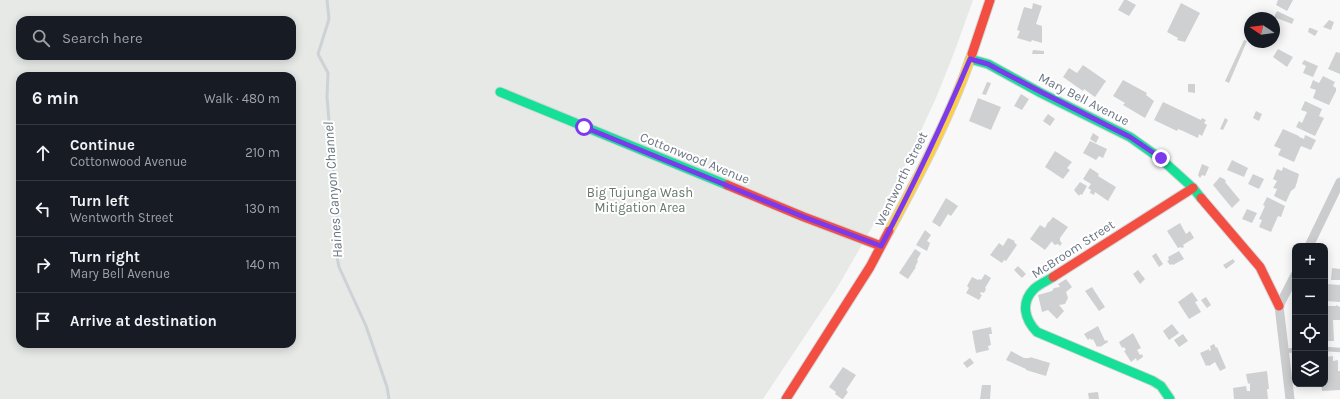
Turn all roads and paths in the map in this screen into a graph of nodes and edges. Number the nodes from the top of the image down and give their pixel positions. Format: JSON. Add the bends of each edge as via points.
{"nodes":[{"id":1,"x":990,"y":0,"type":"edge"},
{"id":2,"x":970,"y":59,"type":"junction"},
{"id":3,"x":500,"y":92,"type":"dead end"},
{"id":4,"x":1340,"y":182,"type":"edge"},
{"id":5,"x":1193,"y":188,"type":"junction"},
{"id":6,"x":1310,"y":243,"type":"edge"},
{"id":7,"x":881,"y":246,"type":"junction"},
{"id":8,"x":1293,"y":279,"type":"edge"},
{"id":9,"x":1279,"y":306,"type":"junction"},
{"id":10,"x":1328,"y":349,"type":"edge"},
{"id":11,"x":1292,"y":350,"type":"edge"},
{"id":12,"x":1340,"y":350,"type":"edge"},
{"id":13,"x":1284,"y":351,"type":"junction"},
{"id":14,"x":786,"y":399,"type":"edge"},
{"id":15,"x":1170,"y":399,"type":"edge"},
{"id":16,"x":1290,"y":399,"type":"edge"}],
"edges":[{"from":1,"to":2,"type":"street","name":"Wentworth Street"},
{"from":2,"to":5,"type":"street","name":"Mary Bell Avenue","via":[[994,67],[1130,137],[1161,158]]},
{"from":2,"to":7,"type":"street","name":"Wentworth Street","via":[[915,182]]},
{"from":3,"to":7,"type":"street","name":"Cottonwood Avenue"},
{"from":4,"to":6,"type":"street"},
{"from":5,"to":9,"type":"street","name":"Mary Bell Avenue","via":[[1260,267]]},
{"from":5,"to":15,"type":"street","name":"McBroom Street","via":[[1034,289],[1025,307],[1026,320],[1037,332],[1157,383]]},
{"from":7,"to":14,"type":"street","name":"Wentworth Street"},
{"from":8,"to":9,"type":"street"},
{"from":9,"to":13,"type":"street"},
{"from":10,"to":12,"type":"lane"},
{"from":11,"to":13,"type":"lane"},
{"from":13,"to":16,"type":"street"}]}
